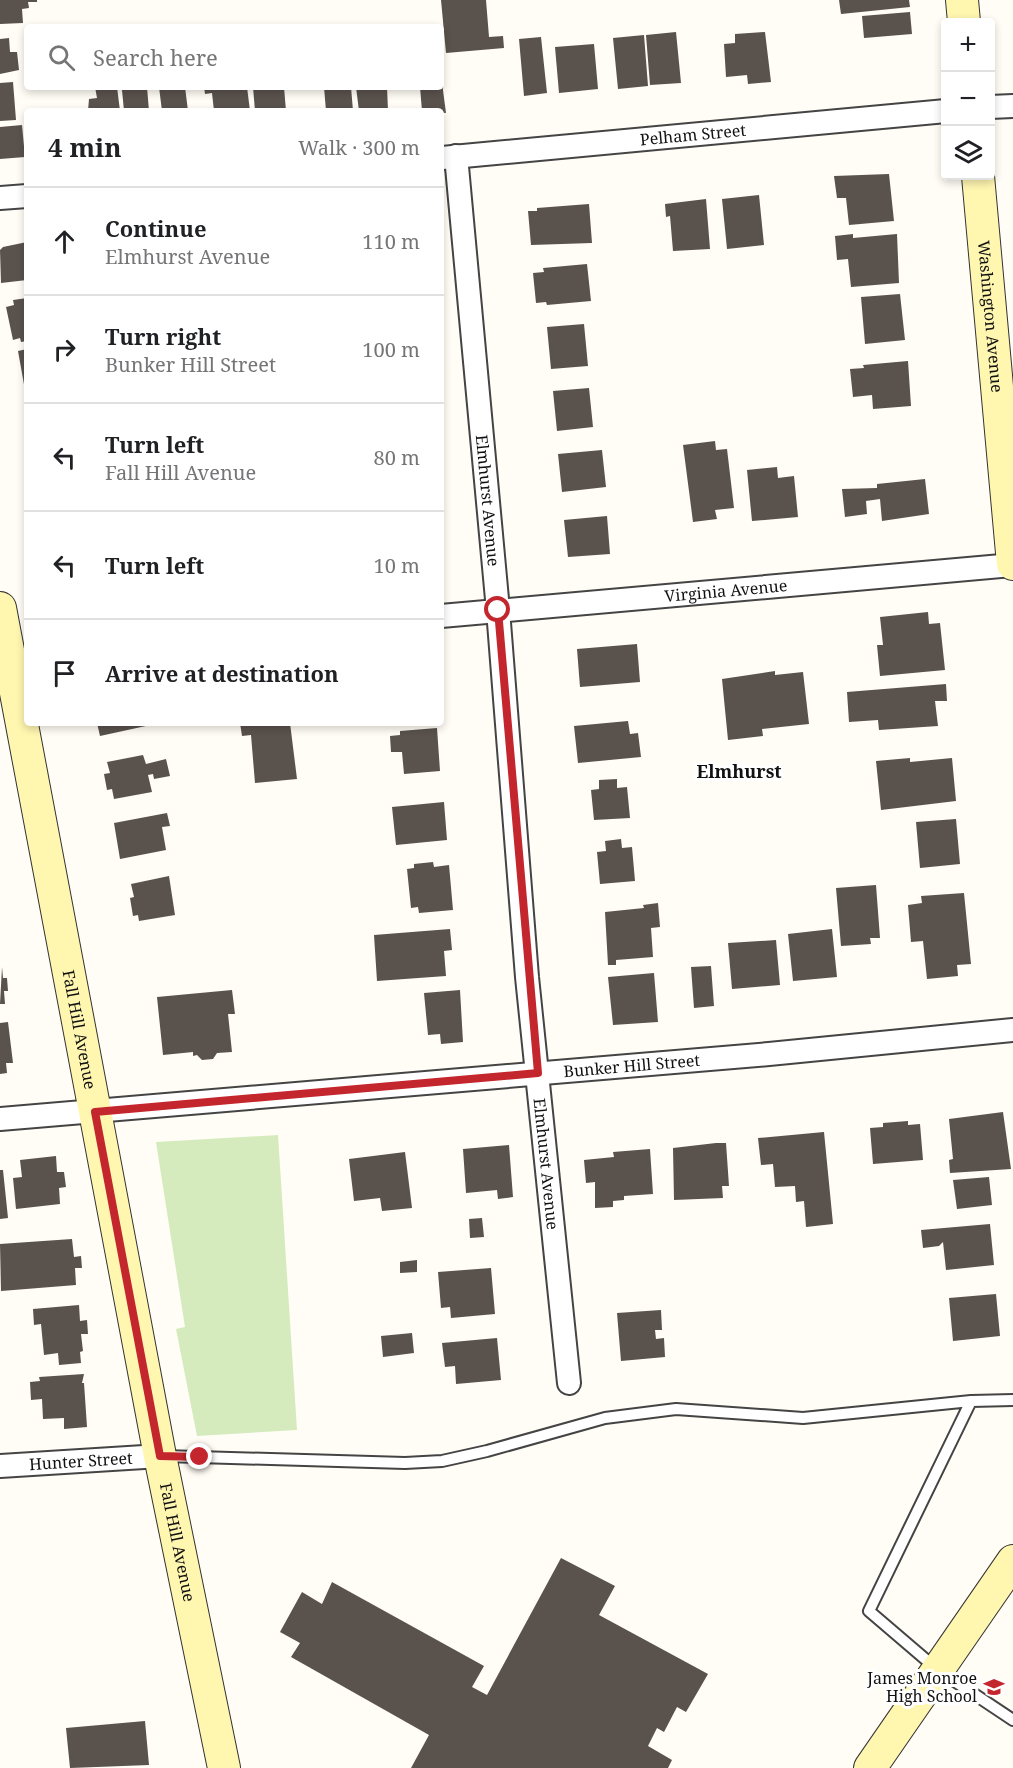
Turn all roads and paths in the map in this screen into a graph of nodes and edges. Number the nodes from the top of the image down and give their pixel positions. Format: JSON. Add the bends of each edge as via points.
{"nodes":[{"id":1,"x":962,"y":0,"type":"edge"},
{"id":2,"x":964,"y":18,"type":"edge"},
{"id":3,"x":1013,"y":106,"type":"edge"},
{"id":4,"x":995,"y":107,"type":"edge"},
{"id":5,"x":941,"y":111,"type":"edge"},
{"id":6,"x":449,"y":157,"type":"edge"},
{"id":7,"x":978,"y":180,"type":"edge"},
{"id":8,"x":24,"y":196,"type":"edge"},
{"id":9,"x":0,"y":198,"type":"edge"},
{"id":10,"x":1013,"y":564,"type":"edge"},
{"id":11,"x":0,"y":608,"type":"edge"},
{"id":12,"x":498,"y":610,"type":"junction"},
{"id":13,"x":444,"y":616,"type":"edge"},
{"id":14,"x":12,"y":655,"type":"edge"},
{"id":15,"x":24,"y":721,"type":"edge"},
{"id":16,"x":25,"y":726,"type":"edge"},
{"id":17,"x":1013,"y":1029,"type":"edge"},
{"id":18,"x":538,"y":1073,"type":"junction"},
{"id":19,"x":95,"y":1112,"type":"junction"},
{"id":20,"x":0,"y":1119,"type":"edge"},
{"id":21,"x":569,"y":1383,"type":"dead end"},
{"id":22,"x":1013,"y":1400,"type":"edge"},
{"id":23,"x":971,"y":1401,"type":"junction"},
{"id":24,"x":160,"y":1456,"type":"junction"},
{"id":25,"x":0,"y":1466,"type":"edge"},
{"id":26,"x":1013,"y":1561,"type":"edge"},
{"id":27,"x":938,"y":1670,"type":"junction"},
{"id":28,"x":1013,"y":1720,"type":"edge"},
{"id":29,"x":224,"y":1768,"type":"edge"},
{"id":30,"x":870,"y":1768,"type":"edge"}],
"edges":[{"from":1,"to":2,"type":"street"},
{"from":3,"to":4,"type":"street"},
{"from":5,"to":6,"type":"street","name":"Pelham Street"},
{"from":6,"to":12,"type":"street","name":"Elmhurst Avenue"},
{"from":7,"to":10,"type":"street","name":"Washington Avenue"},
{"from":8,"to":9,"type":"street"},
{"from":10,"to":12,"type":"street","name":"Virginia Avenue"},
{"from":11,"to":14,"type":"street","name":"Fall Hill Avenue"},
{"from":12,"to":13,"type":"street","name":"Virginia Avenue"},
{"from":12,"to":18,"type":"street","name":"Elmhurst Avenue"},
{"from":14,"to":15,"type":"street","name":"Fall Hill Avenue"},
{"from":16,"to":19,"type":"street","name":"Fall Hill Avenue"},
{"from":17,"to":18,"type":"street","name":"Bunker Hill Street"},
{"from":18,"to":19,"type":"street","name":"Bunker Hill Street"},
{"from":18,"to":21,"type":"street","name":"Elmhurst Avenue"},
{"from":19,"to":20,"type":"street","name":"Bunker Hill Street"},
{"from":19,"to":24,"type":"street","name":"Fall Hill Avenue"},
{"from":22,"to":23,"type":"lane"},
{"from":23,"to":24,"type":"lane","via":[[802,1418],[676,1409],[605,1418],[442,1461]]},
{"from":23,"to":27,"type":"lane","via":[[869,1611]]},
{"from":24,"to":25,"type":"street","name":"Hunter Street"},
{"from":24,"to":29,"type":"street","name":"Fall Hill Avenue"},
{"from":26,"to":27,"type":"street"},
{"from":27,"to":28,"type":"lane"},
{"from":27,"to":30,"type":"street"}]}
